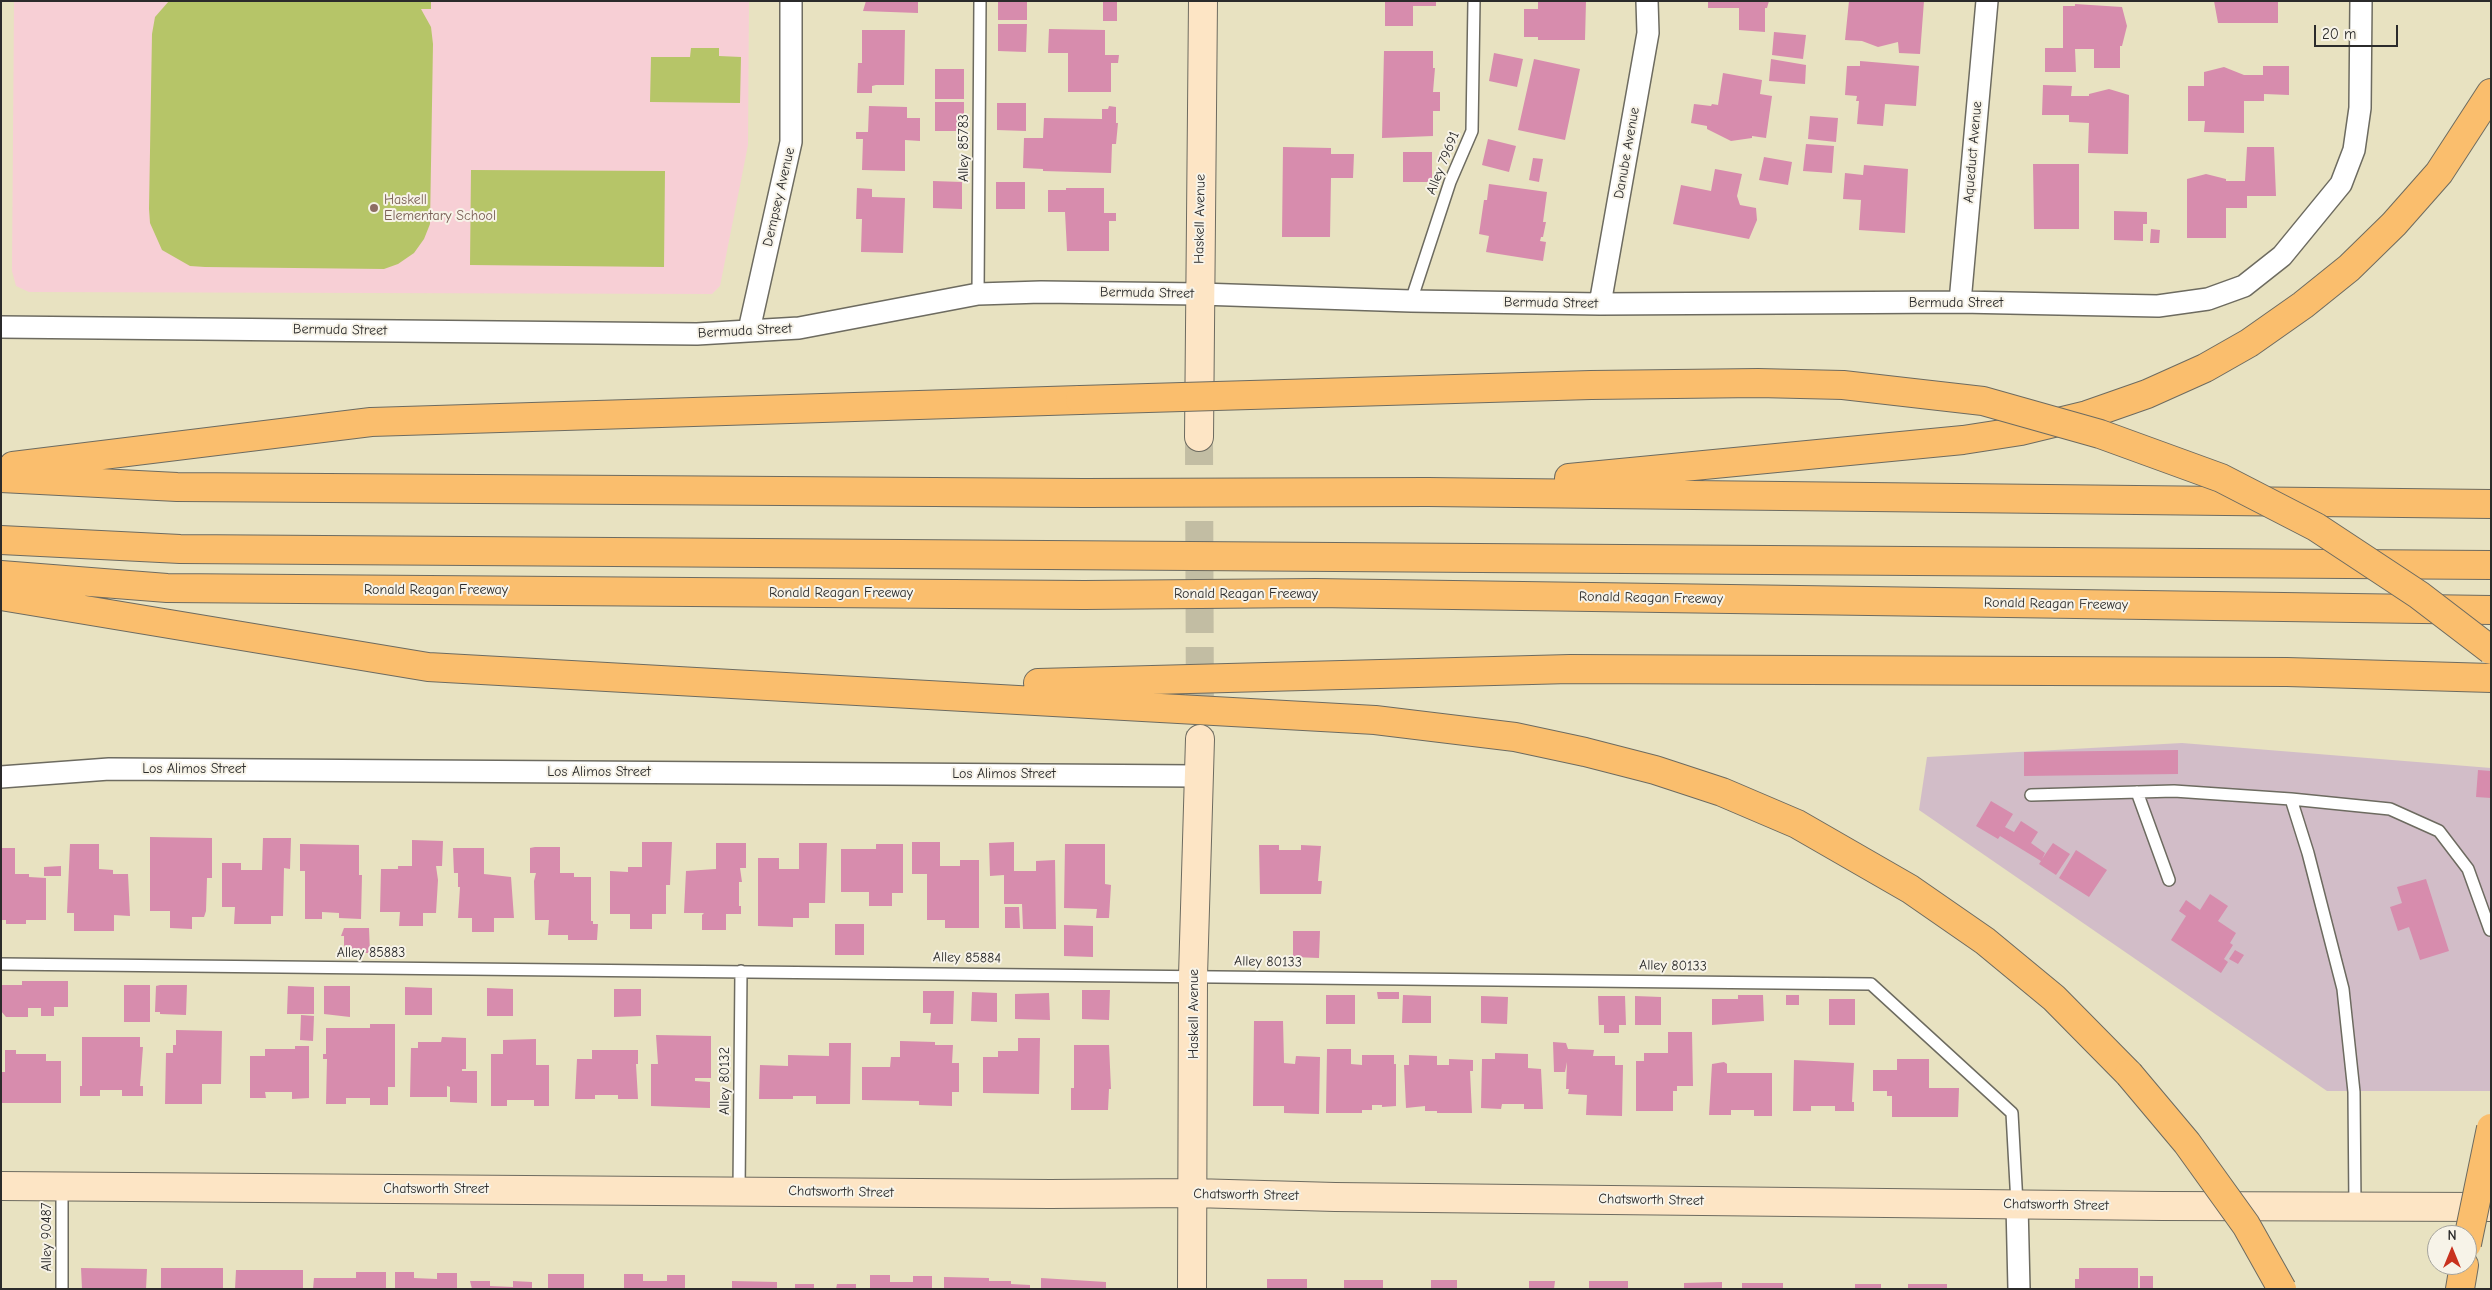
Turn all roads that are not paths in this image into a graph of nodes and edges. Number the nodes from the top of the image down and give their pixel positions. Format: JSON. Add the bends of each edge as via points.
{"nodes":[{"id":1,"x":791,"y":1,"type":"edge"},
{"id":2,"x":980,"y":1,"type":"edge"},
{"id":3,"x":1203,"y":1,"type":"edge"},
{"id":4,"x":1474,"y":1,"type":"edge"},
{"id":5,"x":1646,"y":1,"type":"edge"},
{"id":6,"x":1987,"y":1,"type":"edge"},
{"id":7,"x":2361,"y":1,"type":"edge"},
{"id":8,"x":2491,"y":93,"type":"edge"},
{"id":9,"x":978,"y":294,"type":"junction"},
{"id":10,"x":1200,"y":294,"type":"junction"},
{"id":11,"x":1411,"y":301,"type":"junction"},
{"id":12,"x":1960,"y":302,"type":"junction"},
{"id":13,"x":1600,"y":304,"type":"junction"},
{"id":14,"x":1,"y":326,"type":"edge"},
{"id":15,"x":749,"y":330,"type":"junction"},
{"id":16,"x":1199,"y":437,"type":"tunnel mouth"},
{"id":17,"x":1,"y":468,"type":"edge"},
{"id":18,"x":1,"y":478,"type":"edge"},
{"id":19,"x":1428,"y":492,"type":"junction"},
{"id":20,"x":2491,"y":504,"type":"edge"},
{"id":21,"x":1,"y":540,"type":"edge"},
{"id":22,"x":2491,"y":565,"type":"edge"},
{"id":23,"x":1,"y":575,"type":"edge"},
{"id":24,"x":1,"y":596,"type":"edge"},
{"id":25,"x":2491,"y":610,"type":"edge"},
{"id":26,"x":2491,"y":650,"type":"edge"},
{"id":27,"x":2491,"y":678,"type":"edge"},
{"id":28,"x":821,"y":689,"type":"junction"},
{"id":29,"x":1200,"y":739,"type":"tunnel mouth"},
{"id":30,"x":1,"y":776,"type":"edge"},
{"id":31,"x":1197,"y":776,"type":"junction"},
{"id":32,"x":2137,"y":792,"type":"junction"},
{"id":33,"x":2031,"y":795,"type":"dead end"},
{"id":34,"x":2291,"y":799,"type":"junction"},
{"id":35,"x":2169,"y":880,"type":"dead end"},
{"id":36,"x":2490,"y":930,"type":"edge"},
{"id":37,"x":1,"y":964,"type":"edge"},
{"id":38,"x":741,"y":971,"type":"junction"},
{"id":39,"x":1194,"y":976,"type":"junction"},
{"id":40,"x":2491,"y":1128,"type":"edge"},
{"id":41,"x":1,"y":1186,"type":"edge"},
{"id":42,"x":62,"y":1186,"type":"junction"},
{"id":43,"x":739,"y":1191,"type":"junction"},
{"id":44,"x":1193,"y":1193,"type":"junction"},
{"id":45,"x":2018,"y":1204,"type":"junction"},
{"id":46,"x":2355,"y":1207,"type":"junction"},
{"id":47,"x":2491,"y":1207,"type":"edge"},
{"id":48,"x":2471,"y":1225,"type":"edge"},
{"id":49,"x":2462,"y":1275,"type":"edge"},
{"id":50,"x":62,"y":1289,"type":"edge"},
{"id":51,"x":1192,"y":1289,"type":"edge"},
{"id":52,"x":2019,"y":1289,"type":"edge"},
{"id":53,"x":2282,"y":1289,"type":"edge"},
{"id":54,"x":2460,"y":1289,"type":"edge"}],
"edges":[{"from":1,"to":15,"type":"street","name":"Dempsey Avenue","via":[[791,142]]},
{"from":2,"to":9,"type":"lane","name":"Alley 85783"},
{"from":3,"to":10,"type":"main road","name":"Haskell Avenue"},
{"from":4,"to":11,"type":"lane","name":"Alley 79691","via":[[1472,131],[1450,182]]},
{"from":5,"to":13,"type":"street","name":"Danube Avenue","via":[[1648,32]]},
{"from":6,"to":12,"type":"street","name":"Aqueduct Avenue"},
{"from":7,"to":12,"type":"street","name":"Bermuda Street","via":[[2360,108],[2354,150],[2341,184],[2282,256],[2244,286],[2208,299],[2158,306]]},
{"from":8,"to":19,"type":"highway","via":[[2439,173],[2349,268],[2249,343],[2205,368],[2147,394],[2087,415],[2021,431],[1963,440]]},
{"from":9,"to":10,"type":"street","name":"Bermuda Street"},
{"from":9,"to":15,"type":"street","name":"Bermuda Street","via":[[799,328]]},
{"from":10,"to":11,"type":"street","name":"Bermuda Street"},
{"from":10,"to":16,"type":"main road","name":"Haskell Avenue"},
{"from":11,"to":13,"type":"street","name":"Bermuda Street"},
{"from":12,"to":13,"type":"street","name":"Bermuda Street"},
{"from":14,"to":15,"type":"street","name":"Bermuda Street","via":[[697,334]]},
{"from":17,"to":26,"type":"highway","bridge":true,"via":[[371,422],[1571,386],[1843,385],[1984,402],[2100,434],[2221,478],[2316,527],[2419,595]]},
{"from":18,"to":19,"type":"highway","via":[[177,487]]},
{"from":19,"to":20,"type":"highway"},
{"from":21,"to":22,"type":"highway","via":[[180,549]]},
{"from":23,"to":25,"type":"highway","name":"Ronald Reagan Freeway","via":[[167,588],[1084,595],[1315,593]]},
{"from":24,"to":28,"type":"highway","via":[[428,667]]},
{"from":27,"to":28,"type":"highway","via":[[2287,672],[1570,669]]},
{"from":28,"to":53,"type":"highway","bridge":true,"via":[[1375,720],[1515,737],[1655,770],[1722,792],[1797,824],[1910,889],[1985,941],[2054,998],[2128,1074],[2187,1143],[2246,1225]]},
{"from":29,"to":31,"type":"main road","name":"Haskell Avenue"},
{"from":30,"to":31,"type":"street","name":"Los Alimos Street","via":[[109,768]]},
{"from":31,"to":39,"type":"main road","name":"Haskell Avenue"},
{"from":32,"to":33,"type":"lane"},
{"from":32,"to":34,"type":"lane","via":[[2174,791]]},
{"from":32,"to":35,"type":"lane"},
{"from":34,"to":36,"type":"lane","via":[[2390,809],[2439,831],[2468,869]]},
{"from":34,"to":46,"type":"lane","via":[[2343,989],[2354,1092]]},
{"from":37,"to":38,"type":"lane","name":"Alley 85883"},
{"from":38,"to":39,"type":"lane","name":"Alley 85884"},
{"from":38,"to":43,"type":"lane","name":"Alley 80132"},
{"from":39,"to":44,"type":"main road","name":"Haskell Avenue"},
{"from":39,"to":45,"type":"lane","name":"Alley 80133","via":[[1871,984],[2012,1113]]},
{"from":40,"to":48,"type":"highway","bridge":true},
{"from":41,"to":42,"type":"main road","name":"Chatsworth Street"},
{"from":42,"to":43,"type":"main road","name":"Chatsworth Street"},
{"from":42,"to":50,"type":"lane","name":"Alley 90487"},
{"from":43,"to":44,"type":"main road","name":"Chatsworth Street"},
{"from":44,"to":45,"type":"main road","name":"Chatsworth Street"},
{"from":44,"to":51,"type":"main road","name":"Haskell Avenue"},
{"from":45,"to":46,"type":"main road","name":"Chatsworth Street"},
{"from":45,"to":52,"type":"street"},
{"from":46,"to":47,"type":"main road","name":"Chatsworth Street"},
{"from":49,"to":54,"type":"highway"}]}
